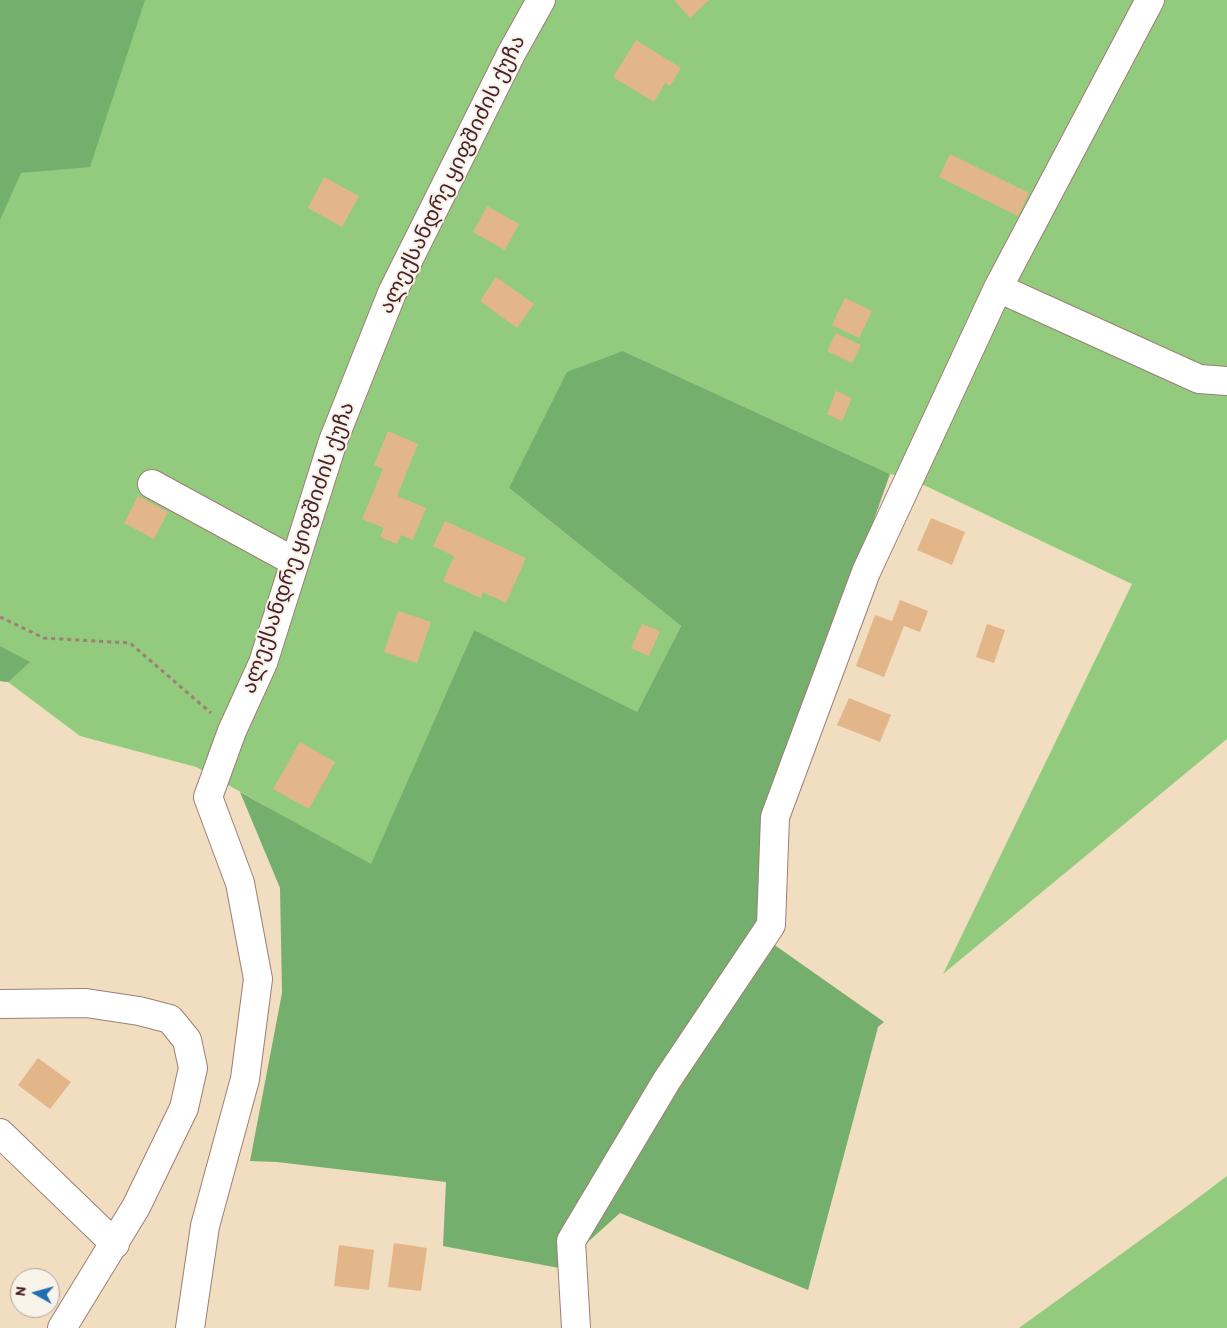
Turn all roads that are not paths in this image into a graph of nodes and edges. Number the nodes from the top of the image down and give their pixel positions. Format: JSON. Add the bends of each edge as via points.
{"nodes":[{"id":1,"x":541,"y":0,"type":"edge"},
{"id":2,"x":1150,"y":0,"type":"edge"},
{"id":3,"x":998,"y":288,"type":"junction"},
{"id":4,"x":1227,"y":381,"type":"edge"},
{"id":5,"x":152,"y":484,"type":"dead end"},
{"id":6,"x":295,"y":562,"type":"junction"},
{"id":7,"x":0,"y":1004,"type":"edge"},
{"id":8,"x":0,"y":1134,"type":"edge"},
{"id":9,"x":115,"y":1244,"type":"junction"},
{"id":10,"x":62,"y":1328,"type":"edge"},
{"id":11,"x":190,"y":1328,"type":"edge"},
{"id":12,"x":576,"y":1328,"type":"edge"}],
"edges":[{"from":1,"to":6,"type":"street","name":"ალექსანდრე ყიფშიძის ქუჩა","via":[[392,293],[333,441]]},
{"from":2,"to":3,"type":"street"},
{"from":3,"to":4,"type":"street","via":[[1200,379]]},
{"from":3,"to":12,"type":"street","via":[[866,572],[776,817],[772,925],[666,1080],[571,1241]]},
{"from":5,"to":6,"type":"street"},
{"from":6,"to":11,"type":"street","name":"ალექსანდრე ყიფშიძის ქუჩა","via":[[264,663],[232,731],[208,797],[240,882],[258,978],[245,1079],[206,1226]]},
{"from":7,"to":9,"type":"street","via":[[86,1003],[139,1011],[170,1019],[187,1040],[193,1068],[184,1108]]},
{"from":8,"to":9,"type":"street"},
{"from":9,"to":10,"type":"street"}]}
